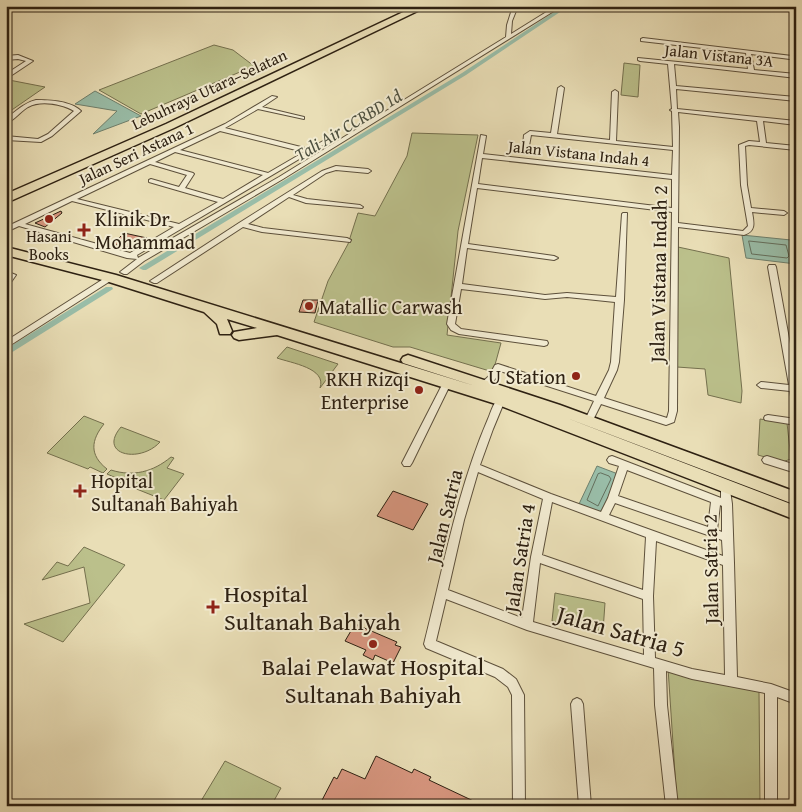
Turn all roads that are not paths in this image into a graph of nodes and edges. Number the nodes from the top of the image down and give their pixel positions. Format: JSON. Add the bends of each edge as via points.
{"nodes":[{"id":1,"x":61,"y":6,"type":"edge"},
{"id":2,"x":412,"y":6,"type":"edge"},
{"id":3,"x":424,"y":6,"type":"edge"},
{"id":4,"x":516,"y":6,"type":"edge"},
{"id":5,"x":560,"y":6,"type":"edge"},
{"id":6,"x":76,"y":10,"type":"dead end"},
{"id":7,"x":509,"y":37,"type":"junction"},
{"id":8,"x":643,"y":40,"type":"dead end"},
{"id":9,"x":748,"y":52,"type":"junction"},
{"id":10,"x":20,"y":57,"type":"joint"},
{"id":11,"x":790,"y":57,"type":"dead end"},
{"id":12,"x":6,"y":58,"type":"edge"},
{"id":13,"x":640,"y":59,"type":"dead end"},
{"id":14,"x":671,"y":63,"type":"junction"},
{"id":15,"x":751,"y":72,"type":"junction"},
{"id":16,"x":796,"y":76,"type":"edge"},
{"id":17,"x":6,"y":77,"type":"edge"},
{"id":18,"x":672,"y":87,"type":"junction"},
{"id":19,"x":561,"y":88,"type":"dead end"},
{"id":20,"x":615,"y":92,"type":"dead end"},
{"id":21,"x":274,"y":97,"type":"dead end"},
{"id":22,"x":796,"y":100,"type":"edge"},
{"id":23,"x":256,"y":107,"type":"junction"},
{"id":24,"x":673,"y":110,"type":"junction"},
{"id":25,"x":302,"y":118,"type":"dead end"},
{"id":26,"x":760,"y":119,"type":"junction"},
{"id":27,"x":6,"y":122,"type":"edge"},
{"id":28,"x":796,"y":123,"type":"edge"},
{"id":29,"x":676,"y":128,"type":"joint"},
{"id":30,"x":220,"y":129,"type":"junction"},
{"id":31,"x":554,"y":135,"type":"junction"},
{"id":32,"x":483,"y":136,"type":"dead end"},
{"id":33,"x":6,"y":138,"type":"edge"},
{"id":34,"x":325,"y":142,"type":"dead end"},
{"id":35,"x":613,"y":142,"type":"junction"},
{"id":36,"x":763,"y":144,"type":"junction"},
{"id":37,"x":526,"y":146,"type":"dead end"},
{"id":38,"x":676,"y":148,"type":"junction"},
{"id":39,"x":796,"y":148,"type":"edge"},
{"id":40,"x":174,"y":150,"type":"junction"},
{"id":41,"x":309,"y":151,"type":"junction"},
{"id":42,"x":481,"y":156,"type":"junction"},
{"id":43,"x":84,"y":160,"type":"junction"},
{"id":44,"x":150,"y":162,"type":"junction"},
{"id":45,"x":330,"y":169,"type":"joint"},
{"id":46,"x":368,"y":171,"type":"dead end"},
{"id":47,"x":269,"y":175,"type":"junction"},
{"id":48,"x":675,"y":177,"type":"junction"},
{"id":49,"x":151,"y":181,"type":"dead end"},
{"id":50,"x":475,"y":186,"type":"junction"},
{"id":51,"x":181,"y":189,"type":"junction"},
{"id":52,"x":6,"y":192,"type":"edge"},
{"id":53,"x":288,"y":194,"type":"junction"},
{"id":54,"x":6,"y":199,"type":"edge"},
{"id":55,"x":71,"y":199,"type":"junction"},
{"id":56,"x":224,"y":201,"type":"junction"},
{"id":57,"x":360,"y":207,"type":"dead end"},
{"id":58,"x":675,"y":210,"type":"junction"},
{"id":59,"x":749,"y":210,"type":"junction"},
{"id":60,"x":784,"y":213,"type":"dead end"},
{"id":61,"x":625,"y":214,"type":"dead end"},
{"id":62,"x":18,"y":224,"type":"junction"},
{"id":63,"x":242,"y":224,"type":"junction"},
{"id":64,"x":675,"y":225,"type":"junction"},
{"id":65,"x":180,"y":227,"type":"junction"},
{"id":66,"x":6,"y":230,"type":"edge"},
{"id":67,"x":347,"y":240,"type":"dead end"},
{"id":68,"x":6,"y":242,"type":"edge"},
{"id":69,"x":466,"y":246,"type":"junction"},
{"id":70,"x":6,"y":251,"type":"edge"},
{"id":71,"x":130,"y":256,"type":"junction"},
{"id":72,"x":554,"y":258,"type":"dead end"},
{"id":73,"x":141,"y":259,"type":"junction"},
{"id":74,"x":772,"y":267,"type":"dead end"},
{"id":75,"x":124,"y":272,"type":"junction"},
{"id":76,"x":6,"y":273,"type":"edge"},
{"id":77,"x":111,"y":278,"type":"junction"},
{"id":78,"x":154,"y":281,"type":"junction"},
{"id":79,"x":6,"y":283,"type":"edge"},
{"id":80,"x":458,"y":286,"type":"junction"},
{"id":81,"x":620,"y":300,"type":"junction"},
{"id":82,"x":206,"y":307,"type":"junction"},
{"id":83,"x":248,"y":315,"type":"junction"},
{"id":84,"x":285,"y":331,"type":"junction"},
{"id":85,"x":544,"y":343,"type":"dead end"},
{"id":86,"x":6,"y":345,"type":"edge"},
{"id":87,"x":448,"y":383,"type":"junction"},
{"id":88,"x":484,"y":384,"type":"junction"},
{"id":89,"x":761,"y":385,"type":"dead end"},
{"id":90,"x":795,"y":389,"type":"edge"},
{"id":91,"x":500,"y":400,"type":"junction"},
{"id":92,"x":600,"y":400,"type":"junction"},
{"id":93,"x":796,"y":402,"type":"edge"},
{"id":94,"x":768,"y":418,"type":"dead end"},
{"id":95,"x":589,"y":420,"type":"junction"},
{"id":96,"x":796,"y":422,"type":"edge"},
{"id":97,"x":612,"y":460,"type":"dead end"},
{"id":98,"x":767,"y":460,"type":"dead end"},
{"id":99,"x":407,"y":463,"type":"dead end"},
{"id":100,"x":624,"y":465,"type":"junction"},
{"id":101,"x":474,"y":467,"type":"junction"},
{"id":102,"x":796,"y":469,"type":"edge"},
{"id":103,"x":726,"y":486,"type":"junction"},
{"id":104,"x":548,"y":496,"type":"junction"},
{"id":105,"x":613,"y":498,"type":"junction"},
{"id":106,"x":796,"y":499,"type":"edge"},
{"id":107,"x":716,"y":500,"type":"junction"},
{"id":108,"x":727,"y":504,"type":"junction"},
{"id":109,"x":796,"y":513,"type":"edge"},
{"id":110,"x":603,"y":518,"type":"junction"},
{"id":111,"x":712,"y":533,"type":"junction"},
{"id":112,"x":651,"y":536,"type":"junction"},
{"id":113,"x":728,"y":538,"type":"junction"},
{"id":114,"x":536,"y":557,"type":"junction"},
{"id":115,"x":729,"y":563,"type":"junction"},
{"id":116,"x":443,"y":593,"type":"junction"},
{"id":117,"x":648,"y":596,"type":"junction"},
{"id":118,"x":527,"y":626,"type":"junction"},
{"id":119,"x":654,"y":663,"type":"junction"},
{"id":120,"x":731,"y":681,"type":"junction"},
{"id":121,"x":770,"y":689,"type":"junction"},
{"id":122,"x":793,"y":698,"type":"edge"},
{"id":123,"x":577,"y":704,"type":"dead end"},
{"id":124,"x":519,"y":806,"type":"edge"},
{"id":125,"x":585,"y":806,"type":"edge"},
{"id":126,"x":672,"y":806,"type":"edge"},
{"id":127,"x":771,"y":806,"type":"edge"}],
"edges":[{"from":1,"to":6,"type":"street"},
{"from":2,"to":43,"type":"highway","name":"Lebuhraya Utara–Selatan"},
{"from":3,"to":43,"type":"highway","name":"Lebuhraya Utara–Selatan","via":[[170,126]]},
{"from":4,"to":7,"type":"street","via":[[510,17]]},
{"from":5,"to":7,"type":"street"},
{"from":7,"to":73,"type":"street","via":[[281,178]]},
{"from":8,"to":9,"type":"street"},
{"from":9,"to":11,"type":"street"},
{"from":9,"to":15,"type":"street"},
{"from":10,"to":12,"type":"street"},
{"from":10,"to":17,"type":"street","via":[[30,62]]},
{"from":13,"to":14,"type":"street","name":"Jalan Vistana 3A"},
{"from":14,"to":15,"type":"street","name":"Jalan Vistana 3A"},
{"from":14,"to":18,"type":"street"},
{"from":15,"to":16,"type":"street","name":"Jalan Vistana 3A"},
{"from":18,"to":22,"type":"street"},
{"from":18,"to":24,"type":"street"},
{"from":19,"to":31,"type":"street"},
{"from":20,"to":35,"type":"street"},
{"from":21,"to":23,"type":"street","name":"Jalan Seri Astana 1"},
{"from":23,"to":25,"type":"street"},
{"from":23,"to":30,"type":"street","name":"Jalan Seri Astana 1"},
{"from":24,"to":26,"type":"street"},
{"from":24,"to":29,"type":"street"},
{"from":26,"to":28,"type":"street"},
{"from":26,"to":36,"type":"street"},
{"from":27,"to":33,"type":"street","via":[[38,101],[78,111],[39,141]]},
{"from":29,"to":38,"type":"street","name":"Jalan Vistana Indah 2"},
{"from":30,"to":40,"type":"street","name":"Jalan Seri Astana 1"},
{"from":30,"to":41,"type":"street"},
{"from":31,"to":35,"type":"street"},
{"from":31,"to":37,"type":"street","via":[[529,133]]},
{"from":32,"to":42,"type":"street"},
{"from":34,"to":41,"type":"street"},
{"from":35,"to":38,"type":"street"},
{"from":36,"to":39,"type":"street"},
{"from":36,"to":59,"type":"street","via":[[742,146]]},
{"from":38,"to":48,"type":"street","name":"Jalan Vistana Indah 2"},
{"from":40,"to":44,"type":"street","name":"Jalan Seri Astana 1"},
{"from":40,"to":47,"type":"street"},
{"from":41,"to":47,"type":"street"},
{"from":42,"to":48,"type":"street","name":"Jalan Vistana Indah 4"},
{"from":42,"to":50,"type":"street"},
{"from":43,"to":52,"type":"highway","name":"Lebuhraya Utara–Selatan"},
{"from":43,"to":54,"type":"highway","name":"Lebuhraya Utara–Selatan"},
{"from":44,"to":51,"type":"street","via":[[191,174]]},
{"from":44,"to":55,"type":"street","name":"Jalan Seri Astana 1"},
{"from":45,"to":46,"type":"street"},
{"from":45,"to":53,"type":"street"},
{"from":47,"to":56,"type":"street"},
{"from":48,"to":58,"type":"street","name":"Jalan Vistana Indah 2"},
{"from":49,"to":51,"type":"street"},
{"from":50,"to":58,"type":"street"},
{"from":50,"to":69,"type":"street"},
{"from":51,"to":56,"type":"street"},
{"from":53,"to":57,"type":"street","via":[[303,200]]},
{"from":53,"to":63,"type":"street"},
{"from":55,"to":62,"type":"street","name":"Jalan Seri Astana 1"},
{"from":55,"to":65,"type":"street"},
{"from":56,"to":65,"type":"street"},
{"from":58,"to":64,"type":"street","name":"Jalan Vistana Indah 2"},
{"from":59,"to":60,"type":"street"},
{"from":59,"to":64,"type":"street","via":[[751,226],[744,233]]},
{"from":61,"to":81,"type":"street"},
{"from":62,"to":66,"type":"street","name":"Jalan Seri Astana 1"},
{"from":62,"to":71,"type":"street"},
{"from":63,"to":67,"type":"street","via":[[262,230]]},
{"from":63,"to":78,"type":"street"},
{"from":64,"to":92,"type":"street","name":"Jalan Vistana Indah 2","via":[[671,420],[666,422]]},
{"from":65,"to":71,"type":"street"},
{"from":68,"to":75,"type":"highway"},
{"from":69,"to":72,"type":"street"},
{"from":69,"to":80,"type":"street"},
{"from":70,"to":77,"type":"highway"},
{"from":71,"to":73,"type":"street"},
{"from":73,"to":75,"type":"street"},
{"from":74,"to":90,"type":"street"},
{"from":75,"to":78,"type":"highway"},
{"from":76,"to":79,"type":"street","via":[[12,275]]},
{"from":77,"to":82,"type":"highway"},
{"from":77,"to":86,"type":"street"},
{"from":78,"to":83,"type":"highway"},
{"from":80,"to":81,"type":"street","via":[[545,297],[562,295]]},
{"from":80,"to":85,"type":"street","via":[[451,324],[454,328]]},
{"from":81,"to":92,"type":"street","via":[[615,362]]},
{"from":82,"to":83,"type":"highway"},
{"from":82,"to":84,"type":"highway","via":[[232,333]]},
{"from":83,"to":84,"type":"highway"},
{"from":83,"to":88,"type":"highway"},
{"from":84,"to":87,"type":"highway"},
{"from":87,"to":91,"type":"highway"},
{"from":87,"to":99,"type":"street"},
{"from":88,"to":92,"type":"street","via":[[498,367]]},
{"from":88,"to":95,"type":"highway"},
{"from":89,"to":90,"type":"street"},
{"from":90,"to":93,"type":"street"},
{"from":91,"to":101,"type":"street","name":"Jalan Satria"},
{"from":91,"to":103,"type":"highway"},
{"from":92,"to":95,"type":"street"},
{"from":94,"to":96,"type":"street"},
{"from":95,"to":106,"type":"highway"},
{"from":97,"to":100,"type":"street"},
{"from":98,"to":102,"type":"street"},
{"from":100,"to":105,"type":"street"},
{"from":100,"to":107,"type":"street"},
{"from":101,"to":104,"type":"street"},
{"from":101,"to":116,"type":"street","name":"Jalan Satria"},
{"from":103,"to":108,"type":"street","name":"Jalan Satria 2"},
{"from":103,"to":109,"type":"highway"},
{"from":104,"to":110,"type":"street"},
{"from":104,"to":114,"type":"street","name":"Jalan Satria 4"},
{"from":105,"to":110,"type":"street"},
{"from":105,"to":111,"type":"street"},
{"from":107,"to":108,"type":"street"},
{"from":107,"to":111,"type":"street"},
{"from":108,"to":113,"type":"street","name":"Jalan Satria 2"},
{"from":110,"to":112,"type":"street"},
{"from":111,"to":113,"type":"street"},
{"from":112,"to":115,"type":"street"},
{"from":112,"to":117,"type":"street"},
{"from":113,"to":115,"type":"street","name":"Jalan Satria 2"},
{"from":114,"to":117,"type":"street"},
{"from":114,"to":118,"type":"street","name":"Jalan Satria 4"},
{"from":115,"to":120,"type":"street","name":"Jalan Satria 2"},
{"from":116,"to":118,"type":"street","name":"Jalan Satria 5"},
{"from":116,"to":124,"type":"street","name":"Jalan Satria","via":[[430,644],[499,673],[512,683],[518,695]]},
{"from":117,"to":119,"type":"street","via":[[650,648]]},
{"from":118,"to":119,"type":"street","name":"Jalan Satria 5"},
{"from":119,"to":120,"type":"street","name":"Jalan Satria 5"},
{"from":119,"to":126,"type":"street"},
{"from":120,"to":121,"type":"street","name":"Jalan Satria 5"},
{"from":121,"to":122,"type":"street","name":"Jalan Satria 5"},
{"from":121,"to":127,"type":"street"},
{"from":123,"to":125,"type":"street"}]}
